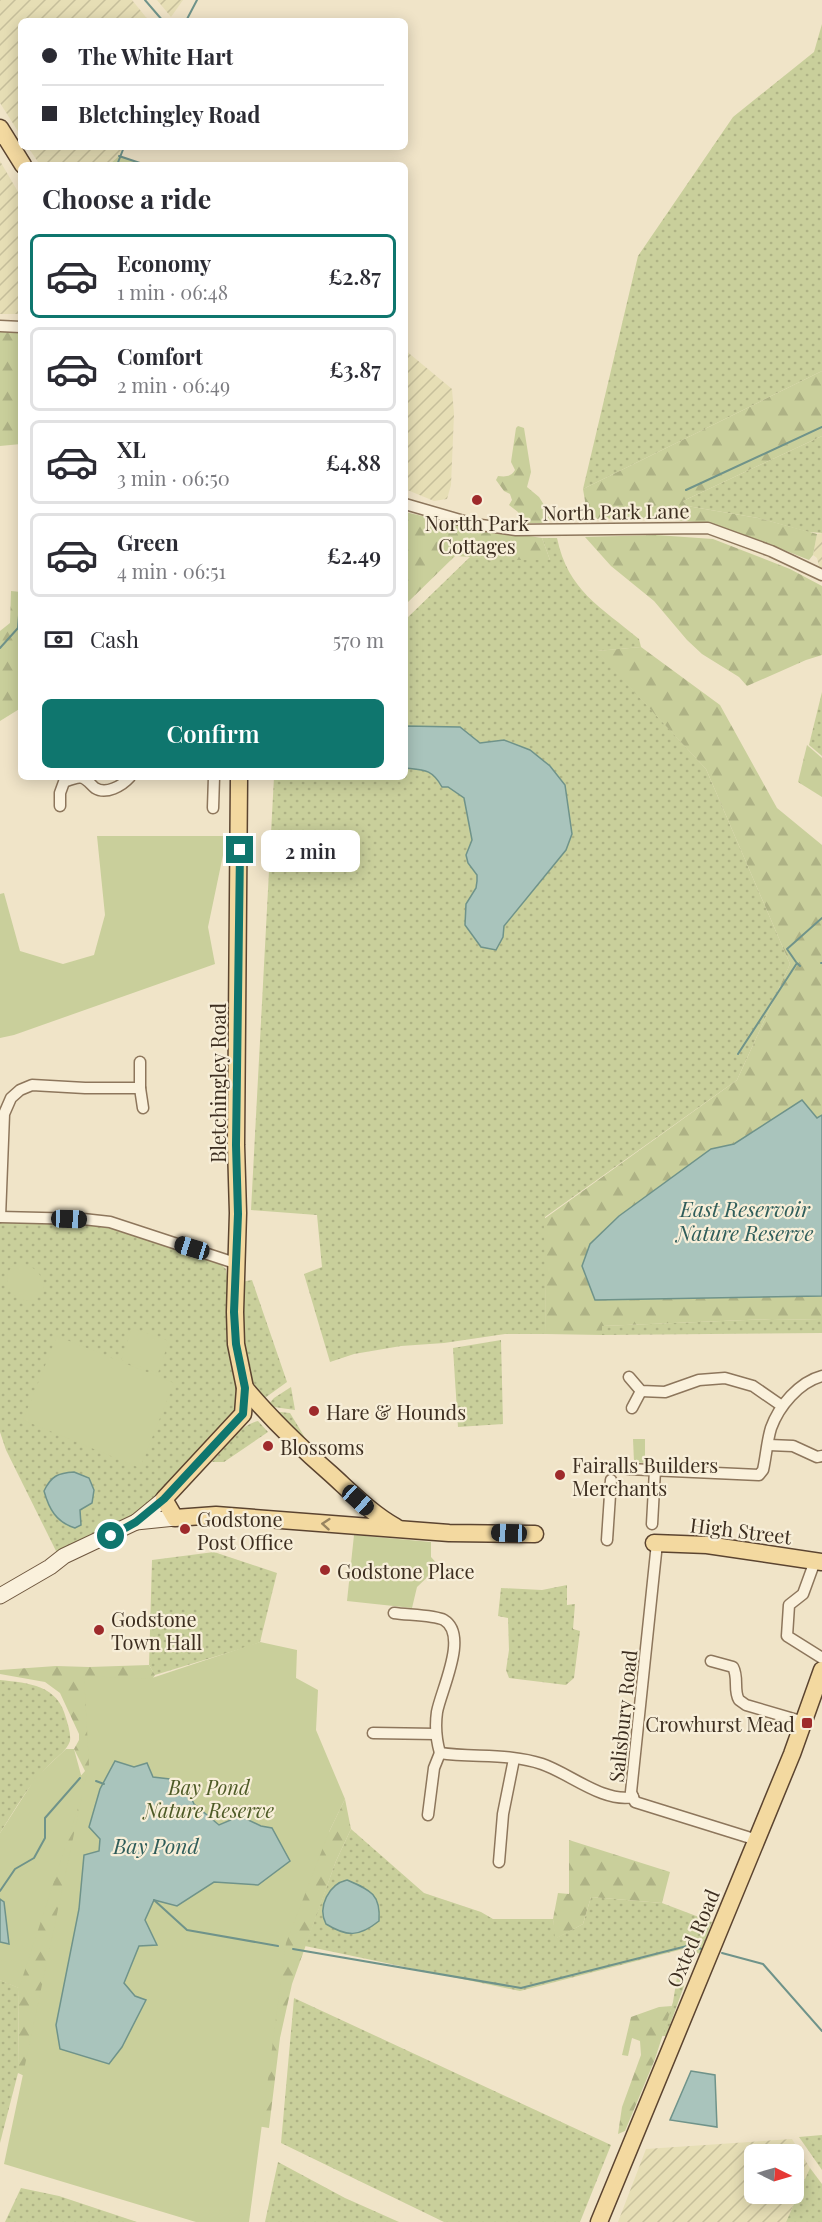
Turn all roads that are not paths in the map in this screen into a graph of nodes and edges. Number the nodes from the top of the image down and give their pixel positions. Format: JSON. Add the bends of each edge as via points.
{"nodes":[{"id":1,"x":0,"y":128,"type":"edge"},
{"id":2,"x":21,"y":162,"type":"edge"},
{"id":3,"x":0,"y":326,"type":"edge"},
{"id":4,"x":18,"y":327,"type":"edge"},
{"id":5,"x":408,"y":505,"type":"edge"},
{"id":6,"x":822,"y":575,"type":"edge"},
{"id":7,"x":70,"y":780,"type":"edge"},
{"id":8,"x":85,"y":780,"type":"edge"},
{"id":9,"x":126,"y":780,"type":"edge"},
{"id":10,"x":214,"y":780,"type":"edge"},
{"id":11,"x":239,"y":780,"type":"edge"},
{"id":12,"x":60,"y":806,"type":"dead end"},
{"id":13,"x":213,"y":808,"type":"dead end"},
{"id":14,"x":140,"y":1062,"type":"dead end"},
{"id":15,"x":140,"y":1088,"type":"junction"},
{"id":16,"x":143,"y":1108,"type":"dead end"},
{"id":17,"x":0,"y":1217,"type":"edge"},
{"id":18,"x":236,"y":1263,"type":"junction"},
{"id":19,"x":822,"y":1376,"type":"edge"},
{"id":20,"x":628,"y":1377,"type":"dead end"},
{"id":21,"x":245,"y":1388,"type":"junction"},
{"id":22,"x":641,"y":1391,"type":"junction"},
{"id":23,"x":782,"y":1406,"type":"junction"},
{"id":24,"x":632,"y":1408,"type":"dead end"},
{"id":25,"x":243,"y":1414,"type":"junction"},
{"id":26,"x":271,"y":1418,"type":"junction"},
{"id":27,"x":769,"y":1445,"type":"junction"},
{"id":28,"x":822,"y":1456,"type":"edge"},
{"id":29,"x":628,"y":1469,"type":"dead end"},
{"id":30,"x":655,"y":1470,"type":"junction"},
{"id":31,"x":611,"y":1480,"type":"dead end"},
{"id":32,"x":164,"y":1499,"type":"junction"},
{"id":33,"x":372,"y":1512,"type":"junction"},
{"id":34,"x":175,"y":1518,"type":"junction"},
{"id":35,"x":136,"y":1522,"type":"junction"},
{"id":36,"x":652,"y":1524,"type":"dead end"},
{"id":37,"x":360,"y":1527,"type":"junction"},
{"id":38,"x":401,"y":1529,"type":"junction"},
{"id":39,"x":535,"y":1534,"type":"dead end"},
{"id":40,"x":607,"y":1540,"type":"dead end"},
{"id":41,"x":656,"y":1543,"type":"joint"},
{"id":42,"x":818,"y":1562,"type":"edge"},
{"id":43,"x":0,"y":1596,"type":"edge"},
{"id":44,"x":394,"y":1613,"type":"dead end"},
{"id":45,"x":822,"y":1658,"type":"edge"},
{"id":46,"x":711,"y":1661,"type":"dead end"},
{"id":47,"x":822,"y":1670,"type":"edge"},
{"id":48,"x":804,"y":1722,"type":"junction"},
{"id":49,"x":373,"y":1733,"type":"dead end"},
{"id":50,"x":436,"y":1734,"type":"junction"},
{"id":51,"x":440,"y":1753,"type":"junction"},
{"id":52,"x":514,"y":1759,"type":"junction"},
{"id":53,"x":633,"y":1797,"type":"junction"},
{"id":54,"x":428,"y":1815,"type":"dead end"},
{"id":55,"x":757,"y":1840,"type":"junction"},
{"id":56,"x":499,"y":1862,"type":"dead end"},
{"id":57,"x":598,"y":2222,"type":"edge"}],
"edges":[{"from":1,"to":2,"type":"main road"},
{"from":3,"to":4,"type":"street"},
{"from":5,"to":6,"type":"street","name":"North Park Lane","via":[[474,524],[516,530],[708,528]]},
{"from":7,"to":12,"type":"street","via":[[64,782]]},
{"from":8,"to":9,"type":"street","via":[[106,791]]},
{"from":10,"to":13,"type":"street"},
{"from":11,"to":18,"type":"main road","name":"Bletchingley Road"},
{"from":14,"to":15,"type":"street"},
{"from":15,"to":16,"type":"street"},
{"from":15,"to":17,"type":"street","via":[[32,1085],[11,1098],[4,1114]]},
{"from":17,"to":18,"type":"street","via":[[110,1222]]},
{"from":18,"to":21,"type":"main road","name":"Bletchingley Road","via":[[236,1344]]},
{"from":19,"to":23,"type":"street","via":[[797,1390]]},
{"from":20,"to":22,"type":"street"},
{"from":21,"to":25,"type":"main road"},
{"from":21,"to":26,"type":"main road"},
{"from":22,"to":23,"type":"street","via":[[665,1392],[699,1380],[725,1378],[753,1386]]},
{"from":22,"to":24,"type":"street"},
{"from":23,"to":27,"type":"street","via":[[771,1428]]},
{"from":25,"to":26,"type":"main road"},
{"from":25,"to":32,"type":"main road"},
{"from":26,"to":33,"type":"main road"},
{"from":27,"to":28,"type":"street","via":[[793,1446]]},
{"from":27,"to":30,"type":"street","via":[[763,1470],[756,1476]]},
{"from":29,"to":30,"type":"street"},
{"from":30,"to":36,"type":"street"},
{"from":31,"to":40,"type":"street"},
{"from":32,"to":34,"type":"main road"},
{"from":32,"to":35,"type":"main road"},
{"from":33,"to":37,"type":"main road"},
{"from":33,"to":38,"type":"main road"},
{"from":34,"to":35,"type":"main road"},
{"from":37,"to":34,"type":"main road","one_way":true,"via":[[216,1515]]},
{"from":35,"to":43,"type":"main road","via":[[64,1556]]},
{"from":37,"to":38,"type":"main road"},
{"from":38,"to":39,"type":"main road"},
{"from":41,"to":42,"type":"main road","name":"High Street","via":[[706,1545]]},
{"from":41,"to":53,"type":"street","name":"Salisbury Road"},
{"from":42,"to":45,"type":"street","via":[[803,1594],[789,1605],[787,1636]]},
{"from":44,"to":50,"type":"street","via":[[443,1620],[452,1628],[454,1650],[437,1711]]},
{"from":46,"to":48,"type":"street","via":[[733,1667],[739,1701]]},
{"from":47,"to":48,"type":"main road","name":"Oxted Road"},
{"from":48,"to":55,"type":"main road","name":"Oxted Road"},
{"from":49,"to":50,"type":"street"},
{"from":50,"to":51,"type":"street"},
{"from":51,"to":52,"type":"street"},
{"from":51,"to":54,"type":"street","via":[[434,1768]]},
{"from":52,"to":53,"type":"street","via":[[542,1764],[623,1799]]},
{"from":52,"to":56,"type":"street"},
{"from":53,"to":55,"type":"street","name":"Salisbury Road","via":[[635,1802]]},
{"from":55,"to":57,"type":"main road","name":"Oxted Road"}]}
